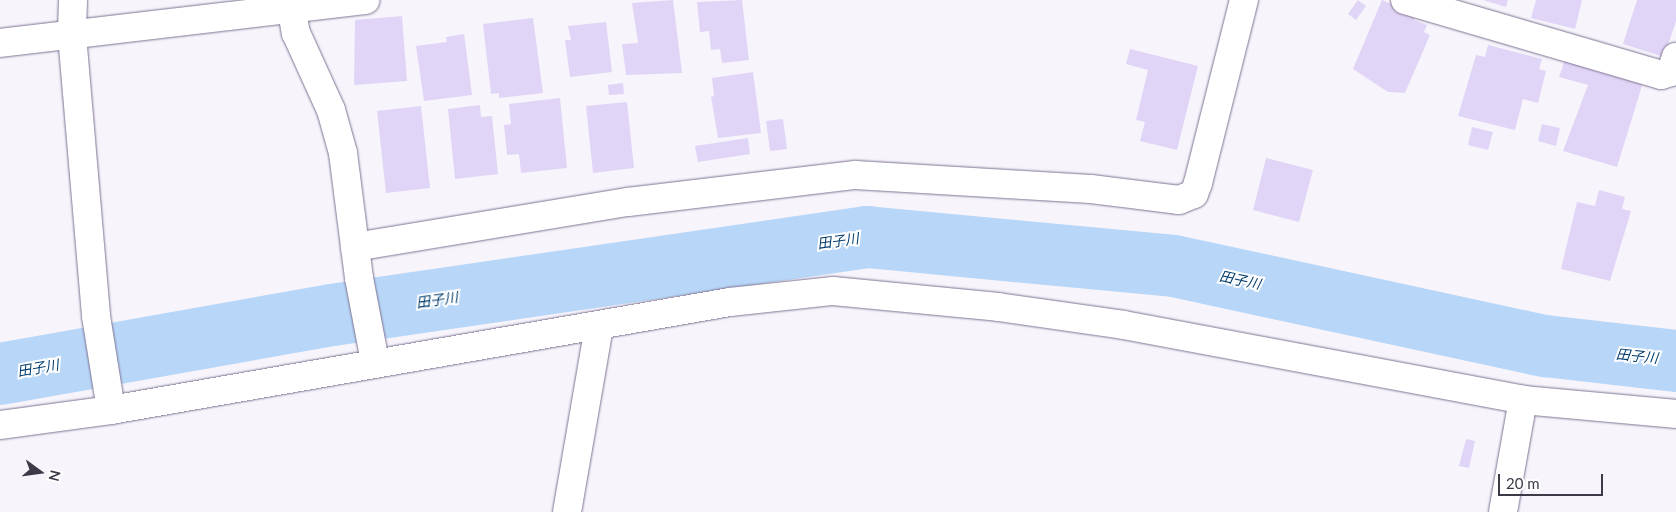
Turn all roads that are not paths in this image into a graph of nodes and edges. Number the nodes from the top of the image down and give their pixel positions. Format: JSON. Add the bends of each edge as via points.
{"nodes":[{"id":1,"x":73,"y":0,"type":"edge"},
{"id":2,"x":365,"y":0,"type":"edge"},
{"id":3,"x":1244,"y":0,"type":"edge"},
{"id":4,"x":1405,"y":0,"type":"edge"},
{"id":5,"x":291,"y":4,"type":"edge"},
{"id":6,"x":72,"y":35,"type":"junction"},
{"id":7,"x":0,"y":43,"type":"edge"},
{"id":8,"x":1676,"y":57,"type":"edge"},
{"id":9,"x":356,"y":247,"type":"junction"},
{"id":10,"x":599,"y":326,"type":"junction"},
{"id":11,"x":373,"y":352,"type":"junction"},
{"id":12,"x":110,"y":399,"type":"junction"},
{"id":13,"x":1523,"y":400,"type":"junction"},
{"id":14,"x":1676,"y":414,"type":"edge"},
{"id":15,"x":0,"y":425,"type":"edge"},
{"id":16,"x":567,"y":512,"type":"edge"},
{"id":17,"x":1503,"y":512,"type":"edge"}],
"edges":[{"from":1,"to":6,"type":"street"},
{"from":2,"to":5,"type":"street"},
{"from":3,"to":9,"type":"street","via":[[1198,183],[1194,194],[1179,200],[1091,189],[855,175],[628,202]]},
{"from":4,"to":8,"type":"street","via":[[1661,75],[1671,72]]},
{"from":5,"to":6,"type":"street"},
{"from":5,"to":9,"type":"street","via":[[296,33],[331,110],[343,153]]},
{"from":6,"to":7,"type":"street"},
{"from":6,"to":12,"type":"street","via":[[96,316]]},
{"from":9,"to":11,"type":"street"},
{"from":10,"to":11,"type":"street"},
{"from":10,"to":13,"type":"street","via":[[779,296],[872,292],[1124,325]]},
{"from":10,"to":16,"type":"street"},
{"from":11,"to":12,"type":"street"},
{"from":12,"to":15,"type":"street"},
{"from":13,"to":14,"type":"street"},
{"from":13,"to":17,"type":"street"}]}
